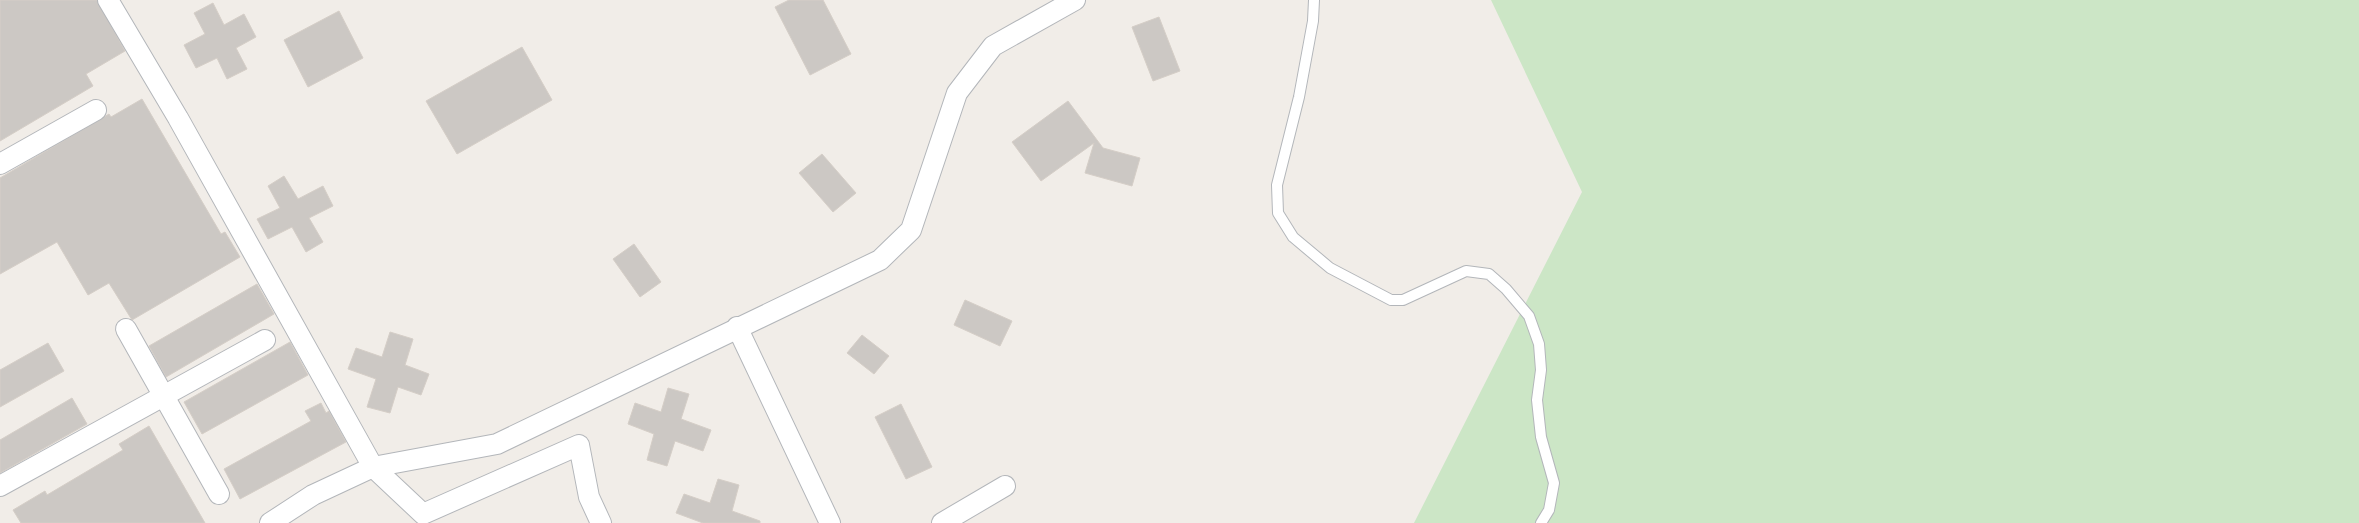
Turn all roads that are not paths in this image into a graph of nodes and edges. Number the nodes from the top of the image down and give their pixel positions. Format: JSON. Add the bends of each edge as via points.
{"nodes":[{"id":1,"x":108,"y":0,"type":"edge"},
{"id":2,"x":1075,"y":0,"type":"edge"},
{"id":3,"x":1314,"y":0,"type":"edge"},
{"id":4,"x":96,"y":110,"type":"dead end"},
{"id":5,"x":0,"y":164,"type":"edge"},
{"id":6,"x":737,"y":327,"type":"junction"},
{"id":7,"x":126,"y":329,"type":"dead end"},
{"id":8,"x":265,"y":340,"type":"dead end"},
{"id":9,"x":164,"y":394,"type":"junction"},
{"id":10,"x":373,"y":467,"type":"junction"},
{"id":11,"x":0,"y":486,"type":"edge"},
{"id":12,"x":1005,"y":486,"type":"dead end"},
{"id":13,"x":219,"y":494,"type":"dead end"},
{"id":14,"x":270,"y":523,"type":"edge"},
{"id":15,"x":601,"y":523,"type":"edge"},
{"id":16,"x":830,"y":523,"type":"edge"},
{"id":17,"x":942,"y":523,"type":"edge"},
{"id":18,"x":1541,"y":523,"type":"edge"}],
"edges":[{"from":1,"to":10,"type":"street","via":[[178,118]]},
{"from":2,"to":6,"type":"street","via":[[993,46],[957,93],[911,230],[880,260]]},
{"from":3,"to":18,"type":"lane","via":[[1313,21],[1299,97],[1277,186],[1278,213],[1293,237],[1330,268],[1391,300],[1403,300],[1466,271],[1489,274],[1529,316],[1540,344],[1541,370],[1537,400],[1541,437],[1554,483],[1549,510]]},
{"from":4,"to":5,"type":"street"},
{"from":6,"to":10,"type":"street","via":[[497,444]]},
{"from":6,"to":16,"type":"street"},
{"from":7,"to":9,"type":"street"},
{"from":8,"to":9,"type":"street"},
{"from":9,"to":11,"type":"street"},
{"from":9,"to":13,"type":"street"},
{"from":10,"to":14,"type":"street","via":[[313,495]]},
{"from":10,"to":15,"type":"street","via":[[423,514],[579,445],[589,497]]},
{"from":12,"to":17,"type":"street"}]}
